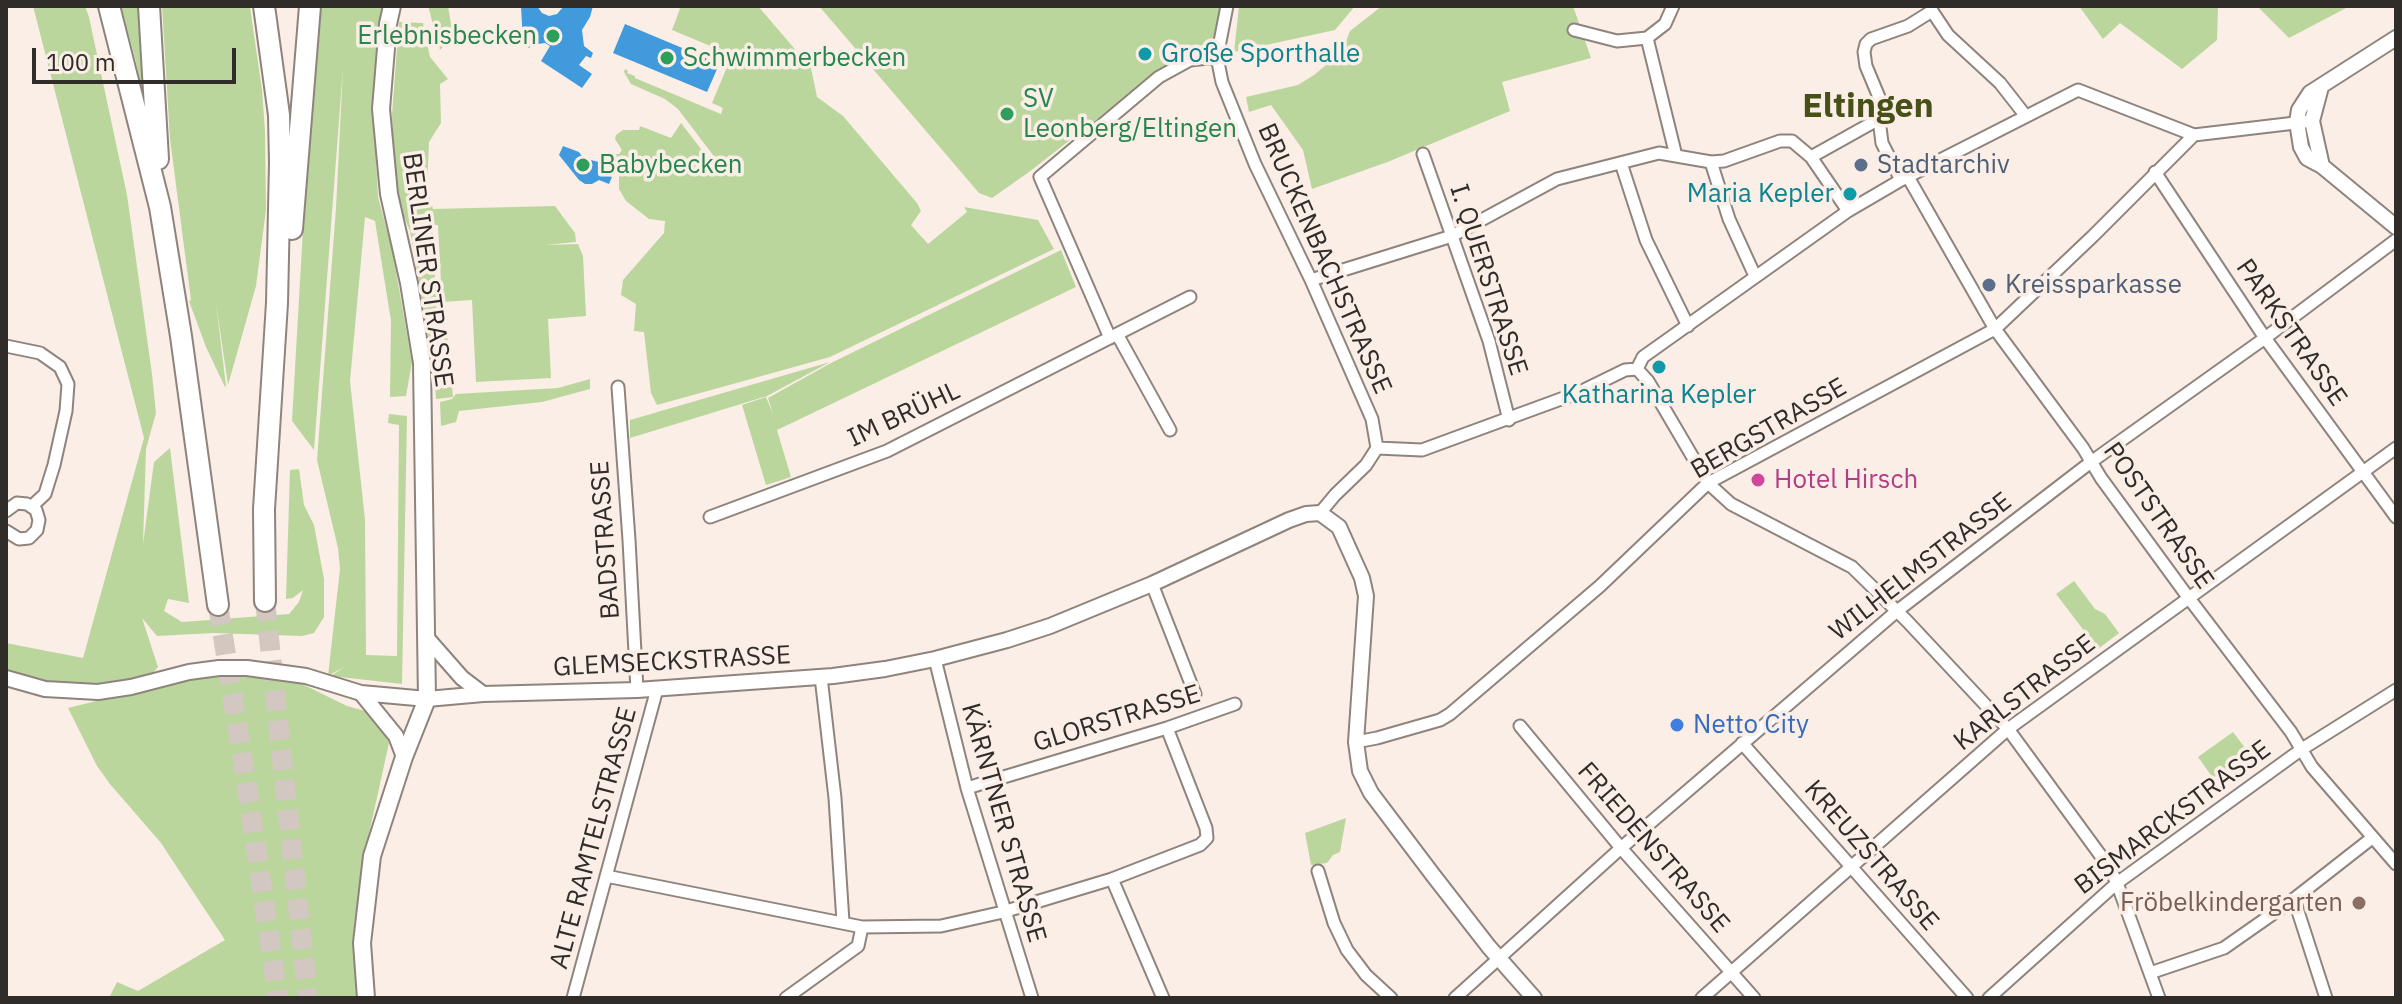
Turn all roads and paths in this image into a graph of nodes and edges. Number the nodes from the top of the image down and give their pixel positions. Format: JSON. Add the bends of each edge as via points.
{"nodes":[{"id":1,"x":109,"y":6,"type":"edge"},
{"id":2,"x":149,"y":6,"type":"edge"},
{"id":3,"x":264,"y":6,"type":"edge"},
{"id":4,"x":310,"y":6,"type":"edge"},
{"id":5,"x":392,"y":6,"type":"edge"},
{"id":6,"x":1227,"y":6,"type":"edge"},
{"id":7,"x":1673,"y":6,"type":"edge"},
{"id":8,"x":1931,"y":9,"type":"edge"},
{"id":9,"x":1574,"y":30,"type":"dead end"},
{"id":10,"x":1647,"y":38,"type":"junction"},
{"id":11,"x":2396,"y":38,"type":"edge"},
{"id":12,"x":1217,"y":57,"type":"junction"},
{"id":13,"x":2025,"y":115,"type":"junction"},
{"id":14,"x":1879,"y":119,"type":"junction"},
{"id":15,"x":2305,"y":122,"type":"junction"},
{"id":16,"x":2194,"y":135,"type":"junction"},
{"id":17,"x":1423,"y":154,"type":"dead end"},
{"id":18,"x":1676,"y":156,"type":"junction"},
{"id":19,"x":1811,"y":157,"type":"junction"},
{"id":20,"x":1711,"y":162,"type":"junction"},
{"id":21,"x":1621,"y":163,"type":"junction"},
{"id":22,"x":2155,"y":172,"type":"junction"},
{"id":23,"x":1904,"y":179,"type":"junction"},
{"id":24,"x":160,"y":207,"type":"junction"},
{"id":25,"x":1848,"y":211,"type":"junction"},
{"id":26,"x":2396,"y":227,"type":"edge"},
{"id":27,"x":1452,"y":236,"type":"junction"},
{"id":28,"x":2396,"y":240,"type":"edge"},
{"id":29,"x":1755,"y":276,"type":"junction"},
{"id":30,"x":1311,"y":280,"type":"junction"},
{"id":31,"x":1190,"y":297,"type":"dead end"},
{"id":32,"x":277,"y":303,"type":"junction"},
{"id":33,"x":1688,"y":326,"type":"junction"},
{"id":34,"x":1995,"y":329,"type":"junction"},
{"id":35,"x":1113,"y":336,"type":"junction"},
{"id":36,"x":2265,"y":338,"type":"junction"},
{"id":37,"x":6,"y":346,"type":"edge"},
{"id":38,"x":1637,"y":369,"type":"junction"},
{"id":39,"x":618,"y":387,"type":"dead end"},
{"id":40,"x":1509,"y":420,"type":"junction"},
{"id":41,"x":1170,"y":430,"type":"dead end"},
{"id":42,"x":1377,"y":448,"type":"junction"},
{"id":43,"x":2396,"y":448,"type":"edge"},
{"id":44,"x":2091,"y":462,"type":"junction"},
{"id":45,"x":2363,"y":472,"type":"junction"},
{"id":46,"x":1708,"y":483,"type":"junction"},
{"id":47,"x":32,"y":506,"type":"junction"},
{"id":48,"x":6,"y":511,"type":"edge"},
{"id":49,"x":1320,"y":513,"type":"junction"},
{"id":50,"x":710,"y":517,"type":"dead end"},
{"id":51,"x":2396,"y":517,"type":"edge"},
{"id":52,"x":6,"y":531,"type":"edge"},
{"id":53,"x":1152,"y":584,"type":"junction"},
{"id":54,"x":2188,"y":597,"type":"junction"},
{"id":55,"x":265,"y":601,"type":"tunnel mouth"},
{"id":56,"x":218,"y":605,"type":"tunnel mouth"},
{"id":57,"x":1897,"y":611,"type":"junction"},
{"id":58,"x":426,"y":637,"type":"junction"},
{"id":59,"x":935,"y":659,"type":"junction"},
{"id":60,"x":821,"y":677,"type":"junction"},
{"id":61,"x":6,"y":678,"type":"edge"},
{"id":62,"x":657,"y":689,"type":"junction"},
{"id":63,"x":637,"y":690,"type":"junction"},
{"id":64,"x":2396,"y":690,"type":"edge"},
{"id":65,"x":361,"y":693,"type":"junction"},
{"id":66,"x":483,"y":694,"type":"junction"},
{"id":67,"x":1195,"y":694,"type":"dead end"},
{"id":68,"x":427,"y":699,"type":"junction"},
{"id":69,"x":1235,"y":704,"type":"dead end"},
{"id":70,"x":1520,"y":726,"type":"dead end"},
{"id":71,"x":1167,"y":728,"type":"junction"},
{"id":72,"x":2008,"y":729,"type":"junction"},
{"id":73,"x":1356,"y":742,"type":"junction"},
{"id":74,"x":1742,"y":743,"type":"junction"},
{"id":75,"x":2302,"y":749,"type":"junction"},
{"id":76,"x":404,"y":757,"type":"junction"},
{"id":77,"x":967,"y":788,"type":"junction"},
{"id":78,"x":2372,"y":838,"type":"junction"},
{"id":79,"x":1621,"y":848,"type":"junction"},
{"id":80,"x":2396,"y":864,"type":"edge"},
{"id":81,"x":1852,"y":867,"type":"junction"},
{"id":82,"x":1318,"y":871,"type":"dead end"},
{"id":83,"x":606,"y":876,"type":"junction"},
{"id":84,"x":1112,"y":879,"type":"junction"},
{"id":85,"x":2117,"y":883,"type":"junction"},
{"id":86,"x":2294,"y":899,"type":"junction"},
{"id":87,"x":1003,"y":912,"type":"junction"},
{"id":88,"x":843,"y":922,"type":"junction"},
{"id":89,"x":862,"y":927,"type":"junction"},
{"id":90,"x":1500,"y":960,"type":"junction"},
{"id":91,"x":1731,"y":972,"type":"junction"},
{"id":92,"x":2150,"y":973,"type":"junction"},
{"id":93,"x":366,"y":998,"type":"edge"},
{"id":94,"x":573,"y":998,"type":"edge"},
{"id":95,"x":786,"y":998,"type":"edge"},
{"id":96,"x":1032,"y":998,"type":"edge"},
{"id":97,"x":1163,"y":998,"type":"edge"},
{"id":98,"x":1391,"y":998,"type":"edge"},
{"id":99,"x":1455,"y":998,"type":"edge"},
{"id":100,"x":1534,"y":998,"type":"edge"},
{"id":101,"x":1702,"y":998,"type":"edge"},
{"id":102,"x":1754,"y":998,"type":"edge"},
{"id":103,"x":1967,"y":998,"type":"edge"},
{"id":104,"x":1989,"y":998,"type":"edge"},
{"id":105,"x":2159,"y":998,"type":"edge"},
{"id":106,"x":2326,"y":998,"type":"edge"}],
"edges":[{"from":1,"to":24,"type":"highway"},
{"from":2,"to":24,"type":"highway"},
{"from":3,"to":32,"type":"highway","via":[[279,115]]},
{"from":4,"to":32,"type":"highway","via":[[293,225]]},
{"from":5,"to":58,"type":"main road","name":"BERLINER STRASSE","via":[[381,109],[389,194],[422,363]]},
{"from":6,"to":12,"type":"street","name":"BRUCKENBACHSTRASSE"},
{"from":7,"to":10,"type":"street","via":[[1665,24]]},
{"from":8,"to":13,"type":"street","via":[[1948,35],[2000,83]]},
{"from":8,"to":14,"type":"street","name":"POSTSTRASSE","via":[[1908,26],[1866,44],[1866,66],[1881,102]]},
{"from":9,"to":10,"type":"street","via":[[1617,41]]},
{"from":10,"to":18,"type":"street"},
{"from":11,"to":15,"type":"street","via":[[2321,87]]},
{"from":12,"to":30,"type":"street","name":"BRUCKENBACHSTRASSE","via":[[1255,164]]},
{"from":12,"to":35,"type":"street","via":[[1190,60],[1159,77],[1040,177]]},
{"from":13,"to":16,"type":"street","via":[[2078,90]]},
{"from":13,"to":23,"type":"street"},
{"from":14,"to":19,"type":"street"},
{"from":14,"to":23,"type":"street","name":"POSTSTRASSE","via":[[1882,143]]},
{"from":15,"to":16,"type":"street"},
{"from":15,"to":26,"type":"street","via":[[2322,166]]},
{"from":16,"to":22,"type":"street","name":"BERGSTRASSE"},
{"from":17,"to":27,"type":"street","name":"I. QUERSTRASSE"},
{"from":18,"to":20,"type":"street"},
{"from":18,"to":21,"type":"street","via":[[1659,153]]},
{"from":19,"to":20,"type":"street","via":[[1792,141],[1780,141]]},
{"from":19,"to":25,"type":"street"},
{"from":20,"to":29,"type":"street"},
{"from":21,"to":27,"type":"street","via":[[1557,179]]},
{"from":21,"to":33,"type":"street","via":[[1646,240]]},
{"from":22,"to":34,"type":"street","name":"BERGSTRASSE"},
{"from":22,"to":36,"type":"street","name":"PARKSTRASSE"},
{"from":23,"to":25,"type":"street"},
{"from":23,"to":34,"type":"street","name":"POSTSTRASSE"},
{"from":24,"to":56,"type":"highway"},
{"from":25,"to":29,"type":"street"},
{"from":27,"to":30,"type":"street"},
{"from":27,"to":40,"type":"street","name":"I. QUERSTRASSE","via":[[1489,341]]},
{"from":28,"to":36,"type":"street","name":"WILHELMSTRASSE"},
{"from":29,"to":33,"type":"street"},
{"from":30,"to":42,"type":"street","name":"BRUCKENBACHSTRASSE","via":[[1372,419]]},
{"from":31,"to":35,"type":"street","name":"IM BRÜHL"},
{"from":32,"to":55,"type":"highway","via":[[264,509]]},
{"from":33,"to":38,"type":"street","via":[[1643,357]]},
{"from":34,"to":44,"type":"street","name":"POSTSTRASSE"},
{"from":34,"to":46,"type":"street","name":"BERGSTRASSE"},
{"from":35,"to":41,"type":"street"},
{"from":35,"to":50,"type":"street","name":"IM BRÜHL","via":[[887,451]]},
{"from":36,"to":44,"type":"street","name":"WILHELMSTRASSE"},
{"from":36,"to":45,"type":"street","name":"PARKSTRASSE"},
{"from":37,"to":47,"type":"street","via":[[40,353],[60,367],[68,384],[54,465],[45,494]]},
{"from":38,"to":40,"type":"street"},
{"from":38,"to":46,"type":"street"},
{"from":39,"to":63,"type":"street","name":"BADSTRASSE"},
{"from":40,"to":42,"type":"street","via":[[1422,450]]},
{"from":42,"to":49,"type":"street"},
{"from":43,"to":45,"type":"street","name":"KARLSTRASSE"},
{"from":44,"to":54,"type":"street","name":"POSTSTRASSE"},
{"from":44,"to":57,"type":"street","name":"WILHELMSTRASSE"},
{"from":45,"to":51,"type":"street","name":"PARKSTRASSE"},
{"from":45,"to":54,"type":"street","name":"KARLSTRASSE"},
{"from":46,"to":57,"type":"street","via":[[1731,504],[1852,567]]},
{"from":46,"to":73,"type":"street","name":"BERGSTRASSE","via":[[1600,586],[1450,714]]},
{"from":47,"to":48,"type":"street","via":[[17,503]]},
{"from":47,"to":52,"type":"street","via":[[39,520],[33,535],[19,539]]},
{"from":49,"to":53,"type":"street","name":"GLEMSECKSTRASSE","via":[[1289,520]]},
{"from":49,"to":73,"type":"street","via":[[1339,527],[1366,596]]},
{"from":53,"to":59,"type":"street","name":"GLEMSECKSTRASSE","via":[[1050,626]]},
{"from":53,"to":67,"type":"street"},
{"from":54,"to":72,"type":"street","name":"KARLSTRASSE"},
{"from":54,"to":75,"type":"street","name":"POSTSTRASSE"},
{"from":57,"to":72,"type":"street"},
{"from":57,"to":74,"type":"street","name":"WILHELMSTRASSE"},
{"from":58,"to":66,"type":"street"},
{"from":58,"to":68,"type":"main road","name":"BERLINER STRASSE"},
{"from":59,"to":60,"type":"street","name":"GLEMSECKSTRASSE"},
{"from":59,"to":77,"type":"street","name":"KÄRNTNER STRASSE"},
{"from":60,"to":62,"type":"street","name":"GLEMSECKSTRASSE"},
{"from":60,"to":88,"type":"street"},
{"from":61,"to":65,"type":"street","name":"GLEMSECKSTRASSE","via":[[45,689],[98,692],[189,672],[247,668],[306,676]]},
{"from":62,"to":63,"type":"street","name":"GLEMSECKSTRASSE"},
{"from":62,"to":83,"type":"street","name":"ALTE RAMTELSTRASSE"},
{"from":63,"to":66,"type":"street","name":"GLEMSECKSTRASSE"},
{"from":64,"to":75,"type":"street","name":"BISMARCKSTRASSE"},
{"from":65,"to":68,"type":"street","name":"GLEMSECKSTRASSE"},
{"from":65,"to":76,"type":"street","via":[[396,736]]},
{"from":66,"to":68,"type":"street","name":"GLEMSECKSTRASSE"},
{"from":68,"to":76,"type":"main road","name":"BERLINER STRASSE"},
{"from":69,"to":71,"type":"street","name":"GLORSTRASSE"},
{"from":70,"to":79,"type":"street","name":"FRIEDENSTRASSE"},
{"from":71,"to":77,"type":"street","name":"GLORSTRASSE"},
{"from":71,"to":84,"type":"street","via":[[1207,838]]},
{"from":72,"to":81,"type":"street","name":"KARLSTRASSE"},
{"from":72,"to":85,"type":"street"},
{"from":73,"to":90,"type":"street","via":[[1360,771],[1371,793]]},
{"from":74,"to":79,"type":"street","name":"WILHELMSTRASSE"},
{"from":74,"to":81,"type":"street","name":"KREUZSTRASSE"},
{"from":75,"to":78,"type":"street","name":"POSTSTRASSE"},
{"from":75,"to":85,"type":"street","name":"BISMARCKSTRASSE"},
{"from":76,"to":93,"type":"main road","name":"BERLINER STRASSE","via":[[372,856],[362,943]]},
{"from":77,"to":87,"type":"street","name":"KÄRNTNER STRASSE"},
{"from":78,"to":80,"type":"street","name":"POSTSTRASSE"},
{"from":78,"to":86,"type":"street"},
{"from":79,"to":90,"type":"street","name":"WILHELMSTRASSE"},
{"from":79,"to":91,"type":"street","name":"FRIEDENSTRASSE"},
{"from":81,"to":91,"type":"street","name":"KARLSTRASSE"},
{"from":81,"to":103,"type":"street","name":"KREUZSTRASSE"},
{"from":82,"to":98,"type":"street","via":[[1347,950]]},
{"from":83,"to":88,"type":"street"},
{"from":83,"to":94,"type":"street","name":"ALTE RAMTELSTRASSE"},
{"from":84,"to":87,"type":"street"},
{"from":84,"to":97,"type":"street"},
{"from":85,"to":92,"type":"street"},
{"from":85,"to":104,"type":"street","name":"BISMARCKSTRASSE"},
{"from":86,"to":92,"type":"street","via":[[2224,948]]},
{"from":86,"to":106,"type":"street"},
{"from":87,"to":89,"type":"street","via":[[941,926]]},
{"from":87,"to":96,"type":"street","name":"KÄRNTNER STRASSE"},
{"from":88,"to":89,"type":"street"},
{"from":89,"to":95,"type":"street","via":[[858,946]]},
{"from":90,"to":99,"type":"street","name":"WILHELMSTRASSE"},
{"from":90,"to":100,"type":"street"},
{"from":91,"to":101,"type":"street","name":"KARLSTRASSE"},
{"from":91,"to":102,"type":"street","name":"FRIEDENSTRASSE"},
{"from":92,"to":105,"type":"street"}]}
